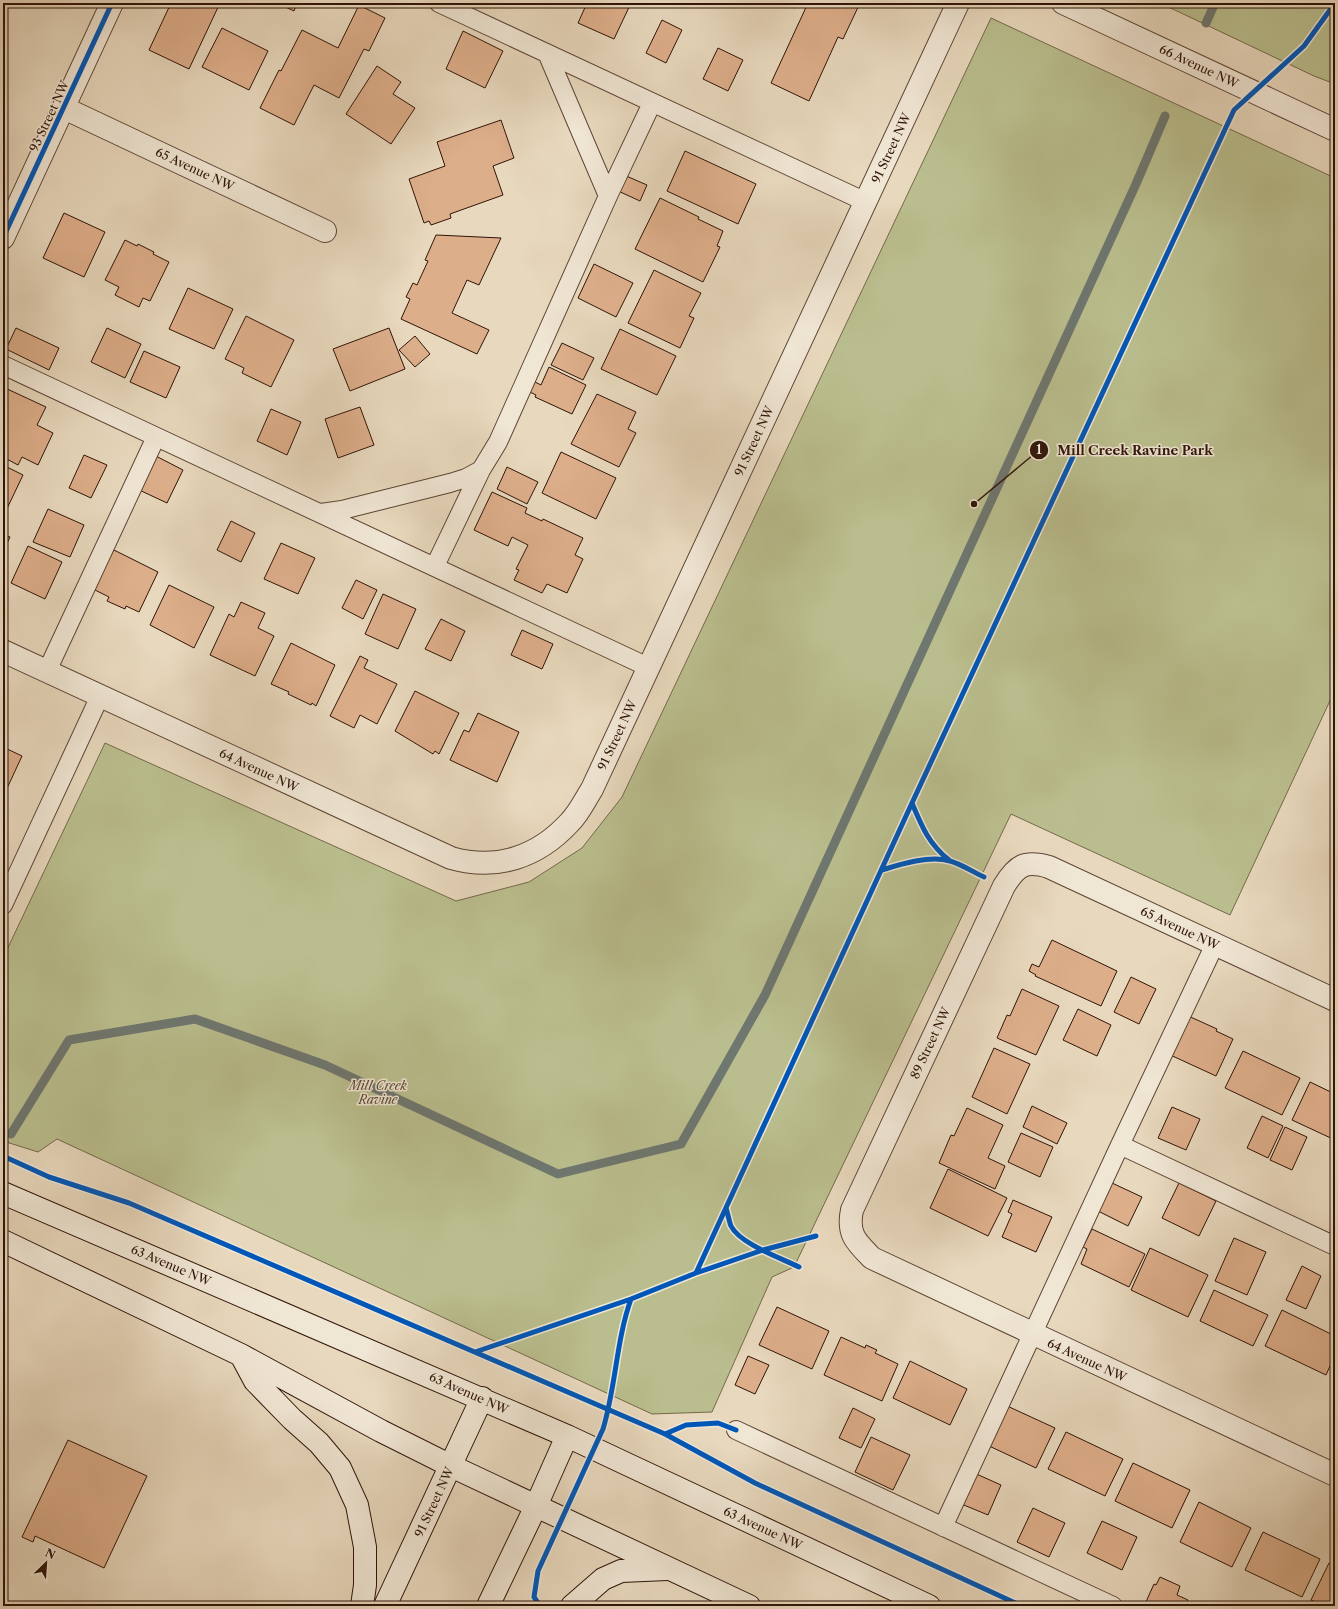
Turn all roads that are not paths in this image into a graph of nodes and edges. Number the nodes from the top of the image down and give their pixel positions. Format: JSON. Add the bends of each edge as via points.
{"nodes":[{"id":1,"x":112,"y":3,"type":"edge"},
{"id":2,"x":439,"y":3,"type":"edge"},
{"id":3,"x":958,"y":3,"type":"edge"},
{"id":4,"x":1063,"y":3,"type":"edge"},
{"id":5,"x":546,"y":53,"type":"junction"},
{"id":6,"x":652,"y":103,"type":"junction"},
{"id":7,"x":64,"y":108,"type":"junction"},
{"id":8,"x":1335,"y":130,"type":"edge"},
{"id":9,"x":608,"y":196,"type":"junction"},
{"id":10,"x":866,"y":202,"type":"junction"},
{"id":11,"x":325,"y":231,"type":"dead end"},
{"id":12,"x":3,"y":238,"type":"edge"},
{"id":13,"x":3,"y":365,"type":"edge"},
{"id":14,"x":156,"y":437,"type":"junction"},
{"id":15,"x":481,"y":470,"type":"junction"},
{"id":16,"x":320,"y":513,"type":"junction"},
{"id":17,"x":434,"y":566,"type":"junction"},
{"id":18,"x":3,"y":651,"type":"edge"},
{"id":19,"x":648,"y":666,"type":"junction"},
{"id":20,"x":46,"y":672,"type":"junction"},
{"id":21,"x":100,"y":696,"type":"junction"},
{"id":22,"x":522,"y":857,"type":"joint"},
{"id":23,"x":1024,"y":864,"type":"joint"},
{"id":24,"x":3,"y":905,"type":"edge"},
{"id":25,"x":1215,"y":944,"type":"junction"},
{"id":26,"x":1335,"y":1000,"type":"edge"},
{"id":27,"x":1120,"y":1145,"type":"junction"},
{"id":28,"x":3,"y":1193,"type":"edge"},
{"id":29,"x":851,"y":1229,"type":"joint"},
{"id":30,"x":3,"y":1241,"type":"edge"},
{"id":31,"x":1335,"y":1246,"type":"edge"},
{"id":32,"x":1032,"y":1334,"type":"junction"},
{"id":33,"x":241,"y":1355,"type":"junction"},
{"id":34,"x":482,"y":1398,"type":"junction"},
{"id":35,"x":736,"y":1430,"type":"dead end"},
{"id":36,"x":567,"y":1436,"type":"junction"},
{"id":37,"x":451,"y":1466,"type":"junction"},
{"id":38,"x":1335,"y":1476,"type":"edge"},
{"id":39,"x":536,"y":1506,"type":"junction"},
{"id":40,"x":943,"y":1527,"type":"junction"},
{"id":41,"x":672,"y":1569,"type":"junction"},
{"id":42,"x":362,"y":1606,"type":"edge"},
{"id":43,"x":385,"y":1606,"type":"edge"},
{"id":44,"x":488,"y":1606,"type":"edge"},
{"id":45,"x":572,"y":1606,"type":"edge"},
{"id":46,"x":749,"y":1606,"type":"edge"},
{"id":47,"x":929,"y":1606,"type":"edge"},
{"id":48,"x":1113,"y":1606,"type":"edge"}],
"edges":[{"from":1,"to":7,"type":"street","name":"93 Street NW"},
{"from":2,"to":5,"type":"lane"},
{"from":3,"to":10,"type":"street","name":"91 Street NW"},
{"from":4,"to":8,"type":"street","name":"66 Avenue NW"},
{"from":5,"to":6,"type":"lane"},
{"from":5,"to":9,"type":"lane"},
{"from":6,"to":9,"type":"lane"},
{"from":6,"to":10,"type":"lane"},
{"from":7,"to":11,"type":"street","name":"65 Avenue NW"},
{"from":7,"to":12,"type":"street","name":"93 Street NW"},
{"from":9,"to":15,"type":"lane","via":[[498,442]]},
{"from":10,"to":19,"type":"street","name":"91 Street NW"},
{"from":13,"to":14,"type":"lane"},
{"from":14,"to":16,"type":"lane"},
{"from":14,"to":20,"type":"lane"},
{"from":15,"to":16,"type":"lane","via":[[450,483],[342,510]]},
{"from":15,"to":17,"type":"lane"},
{"from":16,"to":17,"type":"lane"},
{"from":17,"to":19,"type":"lane"},
{"from":18,"to":20,"type":"street","name":"64 Avenue NW"},
{"from":19,"to":22,"type":"street","name":"91 Street NW","via":[[582,806],[571,822],[555,836]]},
{"from":20,"to":21,"type":"street","name":"64 Avenue NW"},
{"from":21,"to":22,"type":"street","name":"64 Avenue NW","via":[[451,858],[466,863],[483,864]]},
{"from":21,"to":24,"type":"lane"},
{"from":23,"to":25,"type":"street","name":"65 Avenue NW","via":[[1035,863],[1049,867]]},
{"from":23,"to":29,"type":"street","name":"89 Street NW","via":[[1012,873],[1004,886],[852,1210]]},
{"from":25,"to":26,"type":"street","name":"65 Avenue NW"},
{"from":25,"to":27,"type":"lane"},
{"from":27,"to":31,"type":"lane"},
{"from":27,"to":32,"type":"lane"},
{"from":28,"to":34,"type":"street","name":"63 Avenue NW"},
{"from":29,"to":32,"type":"street","name":"64 Avenue NW","via":[[856,1241],[872,1258]]},
{"from":30,"to":33,"type":"street"},
{"from":32,"to":38,"type":"street","name":"64 Avenue NW"},
{"from":32,"to":40,"type":"lane"},
{"from":33,"to":37,"type":"street"},
{"from":33,"to":42,"type":"street","via":[[255,1381],[319,1443],[340,1468],[357,1505],[365,1547]]},
{"from":34,"to":36,"type":"street","name":"63 Avenue NW"},
{"from":34,"to":37,"type":"street","name":"91 Street NW"},
{"from":35,"to":40,"type":"lane"},
{"from":36,"to":39,"type":"street"},
{"from":36,"to":47,"type":"street","name":"63 Avenue NW"},
{"from":37,"to":39,"type":"street"},
{"from":37,"to":43,"type":"street","name":"91 Street NW"},
{"from":39,"to":41,"type":"street"},
{"from":39,"to":44,"type":"street"},
{"from":40,"to":48,"type":"lane"},
{"from":41,"to":45,"type":"street","via":[[621,1571],[603,1579]]},
{"from":41,"to":46,"type":"street"}]}
